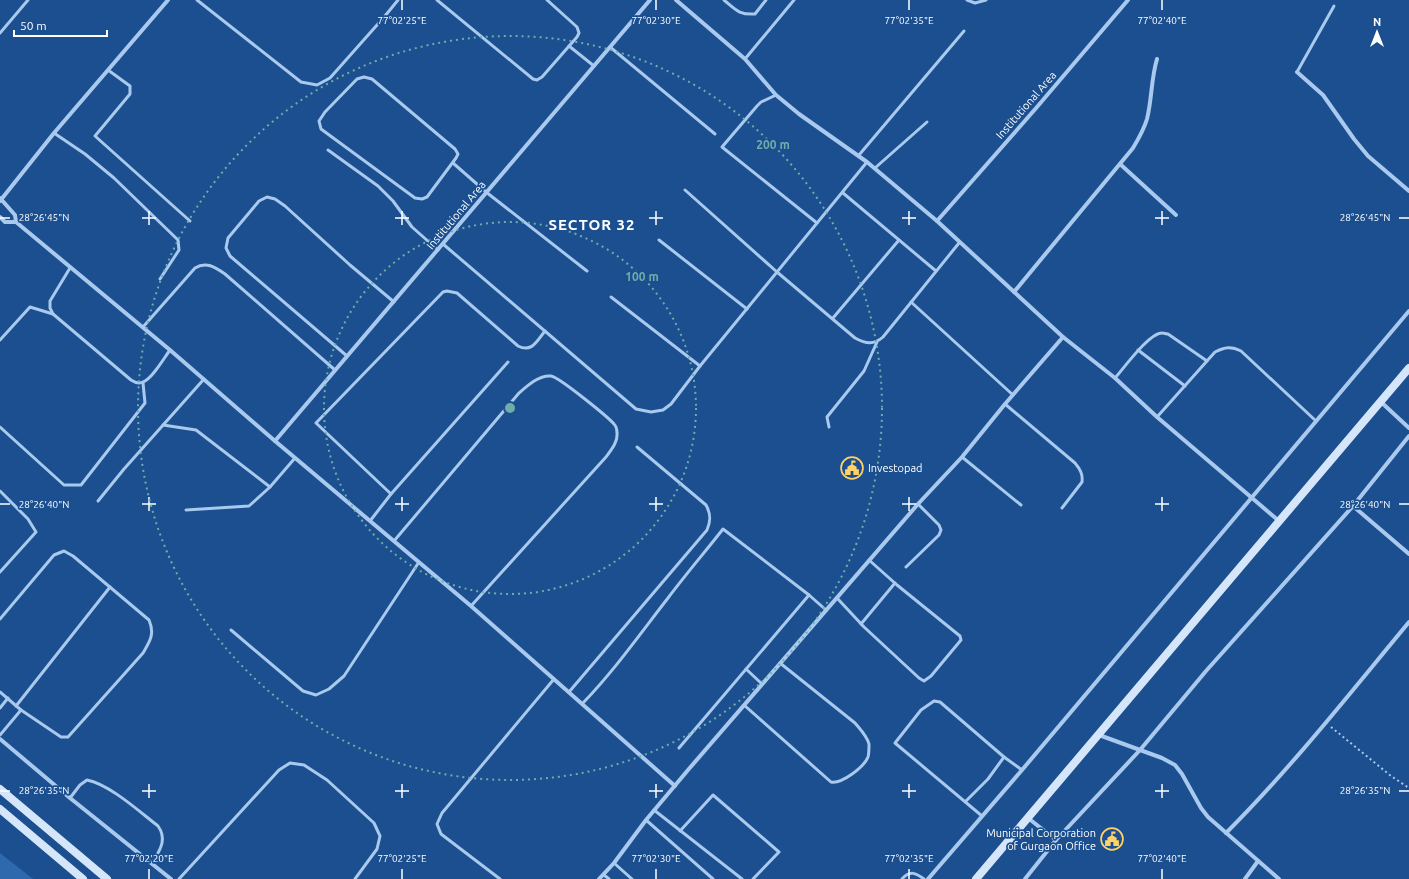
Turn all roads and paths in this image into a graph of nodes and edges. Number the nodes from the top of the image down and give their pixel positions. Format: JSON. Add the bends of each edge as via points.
{"nodes":[{"id":1,"x":28,"y":0,"type":"edge"},
{"id":2,"x":168,"y":0,"type":"edge"},
{"id":3,"x":197,"y":0,"type":"edge"},
{"id":4,"x":398,"y":0,"type":"edge"},
{"id":5,"x":437,"y":0,"type":"edge"},
{"id":6,"x":547,"y":0,"type":"edge"},
{"id":7,"x":650,"y":0,"type":"edge"},
{"id":8,"x":676,"y":0,"type":"edge"},
{"id":9,"x":724,"y":0,"type":"edge"},
{"id":10,"x":766,"y":0,"type":"edge"},
{"id":11,"x":794,"y":0,"type":"edge"},
{"id":12,"x":967,"y":0,"type":"edge"},
{"id":13,"x":986,"y":0,"type":"edge"},
{"id":14,"x":1128,"y":0,"type":"edge"},
{"id":15,"x":1334,"y":6,"type":"dead end"},
{"id":16,"x":964,"y":31,"type":"dead end"},
{"id":17,"x":0,"y":32,"type":"edge"},
{"id":18,"x":569,"y":46,"type":"junction"},
{"id":19,"x":610,"y":47,"type":"junction"},
{"id":20,"x":745,"y":59,"type":"junction"},
{"id":21,"x":1156,"y":59,"type":"dead end"},
{"id":22,"x":594,"y":66,"type":"junction"},
{"id":23,"x":108,"y":70,"type":"junction"},
{"id":24,"x":1297,"y":72,"type":"joint"},
{"id":25,"x":776,"y":95,"type":"junction"},
{"id":26,"x":927,"y":122,"type":"dead end"},
{"id":27,"x":54,"y":133,"type":"junction"},
{"id":28,"x":714,"y":134,"type":"dead end"},
{"id":29,"x":328,"y":150,"type":"dead end"},
{"id":30,"x":859,"y":155,"type":"junction"},
{"id":31,"x":867,"y":162,"type":"junction"},
{"id":32,"x":453,"y":163,"type":"junction"},
{"id":33,"x":1120,"y":164,"type":"junction"},
{"id":34,"x":875,"y":168,"type":"junction"},
{"id":35,"x":685,"y":190,"type":"dead end"},
{"id":36,"x":1409,"y":191,"type":"edge"},
{"id":37,"x":486,"y":192,"type":"junction"},
{"id":38,"x":843,"y":193,"type":"junction"},
{"id":39,"x":1,"y":200,"type":"edge"},
{"id":40,"x":1176,"y":215,"type":"dead end"},
{"id":41,"x":0,"y":217,"type":"edge"},
{"id":42,"x":190,"y":221,"type":"dead end"},
{"id":43,"x":937,"y":221,"type":"junction"},
{"id":44,"x":16,"y":222,"type":"junction"},
{"id":45,"x":817,"y":223,"type":"junction"},
{"id":46,"x":659,"y":240,"type":"dead end"},
{"id":47,"x":899,"y":240,"type":"junction"},
{"id":48,"x":959,"y":243,"type":"junction"},
{"id":49,"x":443,"y":244,"type":"junction"},
{"id":50,"x":438,"y":250,"type":"junction"},
{"id":51,"x":70,"y":268,"type":"junction"},
{"id":52,"x":587,"y":271,"type":"dead end"},
{"id":53,"x":936,"y":271,"type":"junction"},
{"id":54,"x":777,"y":272,"type":"junction"},
{"id":55,"x":160,"y":279,"type":"dead end"},
{"id":56,"x":1014,"y":292,"type":"junction"},
{"id":57,"x":611,"y":297,"type":"dead end"},
{"id":58,"x":394,"y":302,"type":"junction"},
{"id":59,"x":911,"y":302,"type":"junction"},
{"id":60,"x":747,"y":309,"type":"junction"},
{"id":61,"x":1409,"y":311,"type":"edge"},
{"id":62,"x":53,"y":314,"type":"junction"},
{"id":63,"x":833,"y":318,"type":"junction"},
{"id":64,"x":143,"y":327,"type":"junction"},
{"id":65,"x":545,"y":331,"type":"junction"},
{"id":66,"x":1063,"y":337,"type":"junction"},
{"id":67,"x":0,"y":340,"type":"edge"},
{"id":68,"x":877,"y":342,"type":"junction"},
{"id":69,"x":170,"y":350,"type":"junction"},
{"id":70,"x":1138,"y":350,"type":"junction"},
{"id":71,"x":347,"y":356,"type":"junction"},
{"id":72,"x":1207,"y":361,"type":"junction"},
{"id":73,"x":508,"y":362,"type":"dead end"},
{"id":74,"x":700,"y":366,"type":"junction"},
{"id":75,"x":1409,"y":368,"type":"edge"},
{"id":76,"x":335,"y":370,"type":"junction"},
{"id":77,"x":1116,"y":378,"type":"junction"},
{"id":78,"x":204,"y":379,"type":"junction"},
{"id":79,"x":143,"y":383,"type":"junction"},
{"id":80,"x":1185,"y":386,"type":"junction"},
{"id":81,"x":1012,"y":395,"type":"junction"},
{"id":82,"x":1380,"y":401,"type":"junction"},
{"id":83,"x":1005,"y":404,"type":"junction"},
{"id":84,"x":1157,"y":417,"type":"junction"},
{"id":85,"x":1316,"y":421,"type":"junction"},
{"id":86,"x":163,"y":425,"type":"junction"},
{"id":87,"x":0,"y":427,"type":"edge"},
{"id":88,"x":829,"y":427,"type":"dead end"},
{"id":89,"x":1409,"y":428,"type":"edge"},
{"id":90,"x":1409,"y":436,"type":"edge"},
{"id":91,"x":275,"y":441,"type":"junction"},
{"id":92,"x":637,"y":446,"type":"dead end"},
{"id":93,"x":962,"y":457,"type":"junction"},
{"id":94,"x":296,"y":458,"type":"junction"},
{"id":95,"x":270,"y":487,"type":"junction"},
{"id":96,"x":0,"y":491,"type":"edge"},
{"id":97,"x":391,"y":494,"type":"junction"},
{"id":98,"x":1252,"y":498,"type":"junction"},
{"id":99,"x":98,"y":501,"type":"dead end"},
{"id":100,"x":918,"y":504,"type":"junction"},
{"id":101,"x":1021,"y":505,"type":"dead end"},
{"id":102,"x":1353,"y":506,"type":"junction"},
{"id":103,"x":1062,"y":508,"type":"dead end"},
{"id":104,"x":186,"y":510,"type":"dead end"},
{"id":105,"x":370,"y":520,"type":"junction"},
{"id":106,"x":1279,"y":522,"type":"junction"},
{"id":107,"x":394,"y":541,"type":"junction"},
{"id":108,"x":1409,"y":554,"type":"edge"},
{"id":109,"x":869,"y":560,"type":"junction"},
{"id":110,"x":419,"y":562,"type":"junction"},
{"id":111,"x":906,"y":567,"type":"dead end"},
{"id":112,"x":0,"y":572,"type":"edge"},
{"id":113,"x":895,"y":583,"type":"junction"},
{"id":114,"x":110,"y":586,"type":"junction"},
{"id":115,"x":809,"y":595,"type":"junction"},
{"id":116,"x":837,"y":598,"type":"junction"},
{"id":117,"x":471,"y":606,"type":"junction"},
{"id":118,"x":826,"y":610,"type":"junction"},
{"id":119,"x":0,"y":618,"type":"edge"},
{"id":120,"x":1409,"y":622,"type":"edge"},
{"id":121,"x":861,"y":624,"type":"junction"},
{"id":122,"x":231,"y":630,"type":"dead end"},
{"id":123,"x":780,"y":663,"type":"junction"},
{"id":124,"x":746,"y":669,"type":"junction"},
{"id":125,"x":554,"y":679,"type":"junction"},
{"id":126,"x":762,"y":684,"type":"junction"},
{"id":127,"x":0,"y":692,"type":"edge"},
{"id":128,"x":568,"y":692,"type":"junction"},
{"id":129,"x":8,"y":698,"type":"junction"},
{"id":130,"x":582,"y":704,"type":"junction"},
{"id":131,"x":744,"y":705,"type":"junction"},
{"id":132,"x":16,"y":706,"type":"junction"},
{"id":133,"x":0,"y":708,"type":"edge"},
{"id":134,"x":21,"y":710,"type":"junction"},
{"id":135,"x":1326,"y":723,"type":"junction"},
{"id":136,"x":0,"y":735,"type":"edge"},
{"id":137,"x":1100,"y":735,"type":"junction"},
{"id":138,"x":0,"y":739,"type":"edge"},
{"id":139,"x":679,"y":748,"type":"dead end"},
{"id":140,"x":1140,"y":750,"type":"junction"},
{"id":141,"x":1004,"y":757,"type":"junction"},
{"id":142,"x":1022,"y":770,"type":"junction"},
{"id":143,"x":675,"y":786,"type":"junction"},
{"id":144,"x":1409,"y":788,"type":"edge"},
{"id":145,"x":0,"y":789,"type":"edge"},
{"id":146,"x":70,"y":798,"type":"junction"},
{"id":147,"x":966,"y":801,"type":"junction"},
{"id":148,"x":0,"y":809,"type":"edge"},
{"id":149,"x":654,"y":810,"type":"junction"},
{"id":150,"x":982,"y":816,"type":"junction"},
{"id":151,"x":1028,"y":818,"type":"junction"},
{"id":152,"x":646,"y":820,"type":"junction"},
{"id":153,"x":680,"y":831,"type":"junction"},
{"id":154,"x":1226,"y":833,"type":"junction"},
{"id":155,"x":1056,"y":840,"type":"junction"},
{"id":156,"x":1258,"y":861,"type":"junction"},
{"id":157,"x":614,"y":863,"type":"junction"},
{"id":158,"x":152,"y":864,"type":"junction"},
{"id":159,"x":604,"y":875,"type":"junction"},
{"id":160,"x":83,"y":879,"type":"edge"},
{"id":161,"x":107,"y":879,"type":"edge"},
{"id":162,"x":171,"y":879,"type":"edge"},
{"id":163,"x":179,"y":879,"type":"edge"},
{"id":164,"x":355,"y":879,"type":"edge"},
{"id":165,"x":500,"y":879,"type":"edge"},
{"id":166,"x":599,"y":879,"type":"edge"},
{"id":167,"x":609,"y":879,"type":"edge"},
{"id":168,"x":632,"y":879,"type":"edge"},
{"id":169,"x":713,"y":879,"type":"edge"},
{"id":170,"x":742,"y":879,"type":"edge"},
{"id":171,"x":754,"y":879,"type":"edge"},
{"id":172,"x":902,"y":879,"type":"edge"},
{"id":173,"x":924,"y":879,"type":"edge"},
{"id":174,"x":928,"y":879,"type":"edge"},
{"id":175,"x":976,"y":879,"type":"edge"},
{"id":176,"x":1025,"y":879,"type":"edge"},
{"id":177,"x":1245,"y":879,"type":"edge"},
{"id":178,"x":1279,"y":879,"type":"edge"}],
"edges":[{"from":1,"to":17,"type":"lane"},
{"from":2,"to":23,"type":"street"},
{"from":3,"to":4,"type":"lane","via":[[301,82],[317,85],[330,78]]},
{"from":5,"to":18,"type":"lane","via":[[533,79],[542,77]]},
{"from":6,"to":18,"type":"lane","via":[[577,28],[579,33]]},
{"from":7,"to":19,"type":"street","name":"Institutional Area"},
{"from":8,"to":20,"type":"street"},
{"from":9,"to":10,"type":"lane","via":[[737,12],[755,14]]},
{"from":11,"to":20,"type":"lane"},
{"from":12,"to":13,"type":"lane"},
{"from":14,"to":43,"type":"street","name":"Institutional Area"},
{"from":15,"to":24,"type":"lane"},
{"from":16,"to":30,"type":"lane"},
{"from":18,"to":22,"type":"lane"},
{"from":19,"to":22,"type":"street","name":"Institutional Area"},
{"from":19,"to":28,"type":"lane"},
{"from":20,"to":25,"type":"street"},
{"from":21,"to":33,"type":"street","via":[[1147,118],[1142,133]]},
{"from":22,"to":37,"type":"street","name":"Institutional Area"},
{"from":23,"to":27,"type":"street"},
{"from":23,"to":42,"type":"lane","via":[[130,86],[130,94],[95,136]]},
{"from":24,"to":36,"type":"street","via":[[1323,95],[1368,156]]},
{"from":25,"to":30,"type":"street"},
{"from":25,"to":45,"type":"lane","via":[[761,102],[722,147]]},
{"from":26,"to":34,"type":"lane"},
{"from":27,"to":39,"type":"street"},
{"from":27,"to":55,"type":"lane","via":[[114,178],[178,240],[179,250]]},
{"from":29,"to":50,"type":"lane","via":[[378,186],[412,227]]},
{"from":30,"to":31,"type":"street"},
{"from":31,"to":34,"type":"street"},
{"from":31,"to":38,"type":"lane"},
{"from":32,"to":32,"type":"lane","via":[[458,154],[455,148],[372,79],[357,79],[319,121],[321,129],[415,198],[427,197]]},
{"from":32,"to":37,"type":"lane"},
{"from":33,"to":40,"type":"street"},
{"from":33,"to":56,"type":"street"},
{"from":34,"to":43,"type":"street"},
{"from":35,"to":54,"type":"lane"},
{"from":37,"to":49,"type":"street","name":"Institutional Area"},
{"from":37,"to":52,"type":"lane"},
{"from":38,"to":45,"type":"lane"},
{"from":38,"to":47,"type":"lane"},
{"from":39,"to":44,"type":"street","via":[[15,215]]},
{"from":41,"to":44,"type":"street","via":[[5,222]]},
{"from":43,"to":48,"type":"street"},
{"from":44,"to":51,"type":"street"},
{"from":45,"to":54,"type":"lane"},
{"from":46,"to":60,"type":"lane"},
{"from":47,"to":53,"type":"lane"},
{"from":47,"to":63,"type":"lane"},
{"from":48,"to":53,"type":"lane"},
{"from":48,"to":56,"type":"street"},
{"from":49,"to":50,"type":"street","name":"Institutional Area"},
{"from":49,"to":65,"type":"lane"},
{"from":50,"to":58,"type":"street","name":"Institutional Area"},
{"from":51,"to":62,"type":"lane","via":[[50,301]]},
{"from":51,"to":64,"type":"street"},
{"from":53,"to":59,"type":"lane"},
{"from":54,"to":60,"type":"lane"},
{"from":54,"to":63,"type":"lane"},
{"from":56,"to":66,"type":"street"},
{"from":57,"to":74,"type":"lane"},
{"from":58,"to":71,"type":"street","name":"Institutional Area"},
{"from":58,"to":71,"type":"lane","via":[[285,206],[267,197],[259,201],[228,238],[226,248],[230,256]]},
{"from":59,"to":68,"type":"lane"},
{"from":59,"to":81,"type":"lane"},
{"from":60,"to":74,"type":"lane"},
{"from":61,"to":85,"type":"street"},
{"from":62,"to":67,"type":"lane","via":[[30,307]]},
{"from":62,"to":79,"type":"lane","via":[[130,380]]},
{"from":63,"to":68,"type":"lane","via":[[861,342]]},
{"from":64,"to":69,"type":"street"},
{"from":64,"to":76,"type":"lane","via":[[194,268],[206,264],[225,274]]},
{"from":65,"to":74,"type":"lane","via":[[636,409],[651,412],[663,410],[672,404]]},
{"from":65,"to":97,"type":"lane","via":[[529,349],[524,349],[457,293],[443,292],[316,423]]},
{"from":66,"to":77,"type":"street"},
{"from":66,"to":81,"type":"street"},
{"from":68,"to":88,"type":"lane","via":[[864,371],[827,417]]},
{"from":69,"to":78,"type":"street"},
{"from":69,"to":79,"type":"lane","via":[[149,379]]},
{"from":70,"to":72,"type":"lane","via":[[1162,333],[1168,334]]},
{"from":70,"to":77,"type":"lane"},
{"from":70,"to":80,"type":"lane"},
{"from":71,"to":76,"type":"street","name":"Institutional Area"},
{"from":72,"to":80,"type":"lane"},
{"from":72,"to":85,"type":"lane","via":[[1215,352],[1224,348],[1233,347],[1241,351]]},
{"from":73,"to":97,"type":"lane"},
{"from":75,"to":82,"type":"street"},
{"from":76,"to":91,"type":"street","name":"Institutional Area"},
{"from":77,"to":84,"type":"street"},
{"from":78,"to":86,"type":"lane"},
{"from":78,"to":91,"type":"street"},
{"from":79,"to":87,"type":"lane","via":[[145,403],[81,485],[64,485]]},
{"from":80,"to":84,"type":"lane"},
{"from":81,"to":83,"type":"street"},
{"from":82,"to":89,"type":"street"},
{"from":82,"to":106,"type":"street"},
{"from":83,"to":93,"type":"street"},
{"from":83,"to":103,"type":"lane","via":[[1075,463],[1081,471],[1082,482]]},
{"from":84,"to":98,"type":"street"},
{"from":85,"to":98,"type":"street"},
{"from":86,"to":95,"type":"lane","via":[[196,430]]},
{"from":86,"to":99,"type":"lane"},
{"from":90,"to":102,"type":"street"},
{"from":91,"to":94,"type":"street"},
{"from":92,"to":128,"type":"lane","via":[[706,506],[710,512],[710,523],[707,530]]},
{"from":93,"to":100,"type":"street"},
{"from":93,"to":101,"type":"lane"},
{"from":94,"to":95,"type":"lane"},
{"from":94,"to":105,"type":"street"},
{"from":95,"to":104,"type":"lane","via":[[249,506]]},
{"from":96,"to":112,"type":"lane","via":[[28,519],[36,532]]},
{"from":97,"to":105,"type":"lane"},
{"from":98,"to":106,"type":"street"},
{"from":98,"to":142,"type":"street"},
{"from":100,"to":109,"type":"street"},
{"from":100,"to":111,"type":"lane","via":[[939,525],[940,530]]},
{"from":102,"to":108,"type":"street"},
{"from":102,"to":140,"type":"street","via":[[1206,671]]},
{"from":105,"to":107,"type":"street"},
{"from":106,"to":137,"type":"street"},
{"from":107,"to":110,"type":"street"},
{"from":107,"to":117,"type":"lane","via":[[528,385],[542,377],[552,376],[603,414],[615,425],[618,434],[615,444]]},
{"from":109,"to":113,"type":"lane"},
{"from":109,"to":116,"type":"street"},
{"from":110,"to":117,"type":"street"},
{"from":110,"to":122,"type":"lane","via":[[344,676],[329,689],[316,695],[303,692]]},
{"from":113,"to":121,"type":"lane"},
{"from":113,"to":121,"type":"lane","via":[[960,636],[961,640],[924,681]]},
{"from":114,"to":119,"type":"lane","via":[[64,551],[54,555]]},
{"from":114,"to":132,"type":"lane"},
{"from":114,"to":134,"type":"lane","via":[[149,620],[153,629],[144,653],[68,737],[60,737]]},
{"from":115,"to":118,"type":"lane"},
{"from":115,"to":124,"type":"lane"},
{"from":115,"to":130,"type":"lane","via":[[723,529],[623,658]]},
{"from":116,"to":118,"type":"street"},
{"from":116,"to":121,"type":"lane"},
{"from":117,"to":125,"type":"street"},
{"from":118,"to":123,"type":"street"},
{"from":120,"to":135,"type":"street"},
{"from":123,"to":126,"type":"street"},
{"from":123,"to":131,"type":"lane","via":[[855,723],[864,734],[869,744],[868,756],[860,767],[840,782],[831,782]]},
{"from":124,"to":126,"type":"lane"},
{"from":124,"to":139,"type":"lane"},
{"from":125,"to":128,"type":"street"},
{"from":125,"to":165,"type":"lane","via":[[442,813],[437,824],[441,834]]},
{"from":126,"to":131,"type":"street"},
{"from":127,"to":129,"type":"lane"},
{"from":128,"to":130,"type":"street"},
{"from":129,"to":132,"type":"lane"},
{"from":129,"to":133,"type":"lane"},
{"from":130,"to":143,"type":"street"},
{"from":131,"to":143,"type":"street"},
{"from":132,"to":134,"type":"lane"},
{"from":134,"to":136,"type":"lane"},
{"from":135,"to":144,"type":"path"},
{"from":135,"to":154,"type":"street"},
{"from":137,"to":140,"type":"street"},
{"from":137,"to":151,"type":"street"},
{"from":138,"to":146,"type":"street"},
{"from":140,"to":154,"type":"street","via":[[1175,765],[1201,808]]},
{"from":140,"to":155,"type":"street"},
{"from":141,"to":142,"type":"lane"},
{"from":141,"to":147,"type":"lane","via":[[988,779]]},
{"from":141,"to":147,"type":"lane","via":[[940,702],[934,701],[921,710],[895,743]]},
{"from":142,"to":150,"type":"street"},
{"from":143,"to":149,"type":"street"},
{"from":145,"to":161,"type":"street"},
{"from":146,"to":158,"type":"street"},
{"from":146,"to":158,"type":"lane","via":[[87,780],[94,782],[114,793],[158,826],[163,838]]},
{"from":147,"to":150,"type":"lane"},
{"from":148,"to":160,"type":"street"},
{"from":149,"to":152,"type":"street"},
{"from":149,"to":153,"type":"lane"},
{"from":150,"to":174,"type":"street"},
{"from":151,"to":155,"type":"street"},
{"from":151,"to":175,"type":"street"},
{"from":152,"to":157,"type":"street"},
{"from":152,"to":169,"type":"lane"},
{"from":153,"to":170,"type":"lane"},
{"from":153,"to":171,"type":"lane","via":[[713,795],[779,852]]},
{"from":154,"to":156,"type":"street"},
{"from":155,"to":176,"type":"street"},
{"from":156,"to":177,"type":"street"},
{"from":156,"to":178,"type":"street"},
{"from":157,"to":159,"type":"street"},
{"from":157,"to":168,"type":"lane"},
{"from":158,"to":162,"type":"street"},
{"from":159,"to":166,"type":"street"},
{"from":159,"to":167,"type":"lane"},
{"from":163,"to":164,"type":"lane","via":[[279,770],[290,764],[304,765],[327,780],[374,823],[380,836],[377,849]]},
{"from":172,"to":173,"type":"lane","via":[[910,873],[916,873]]}]}
